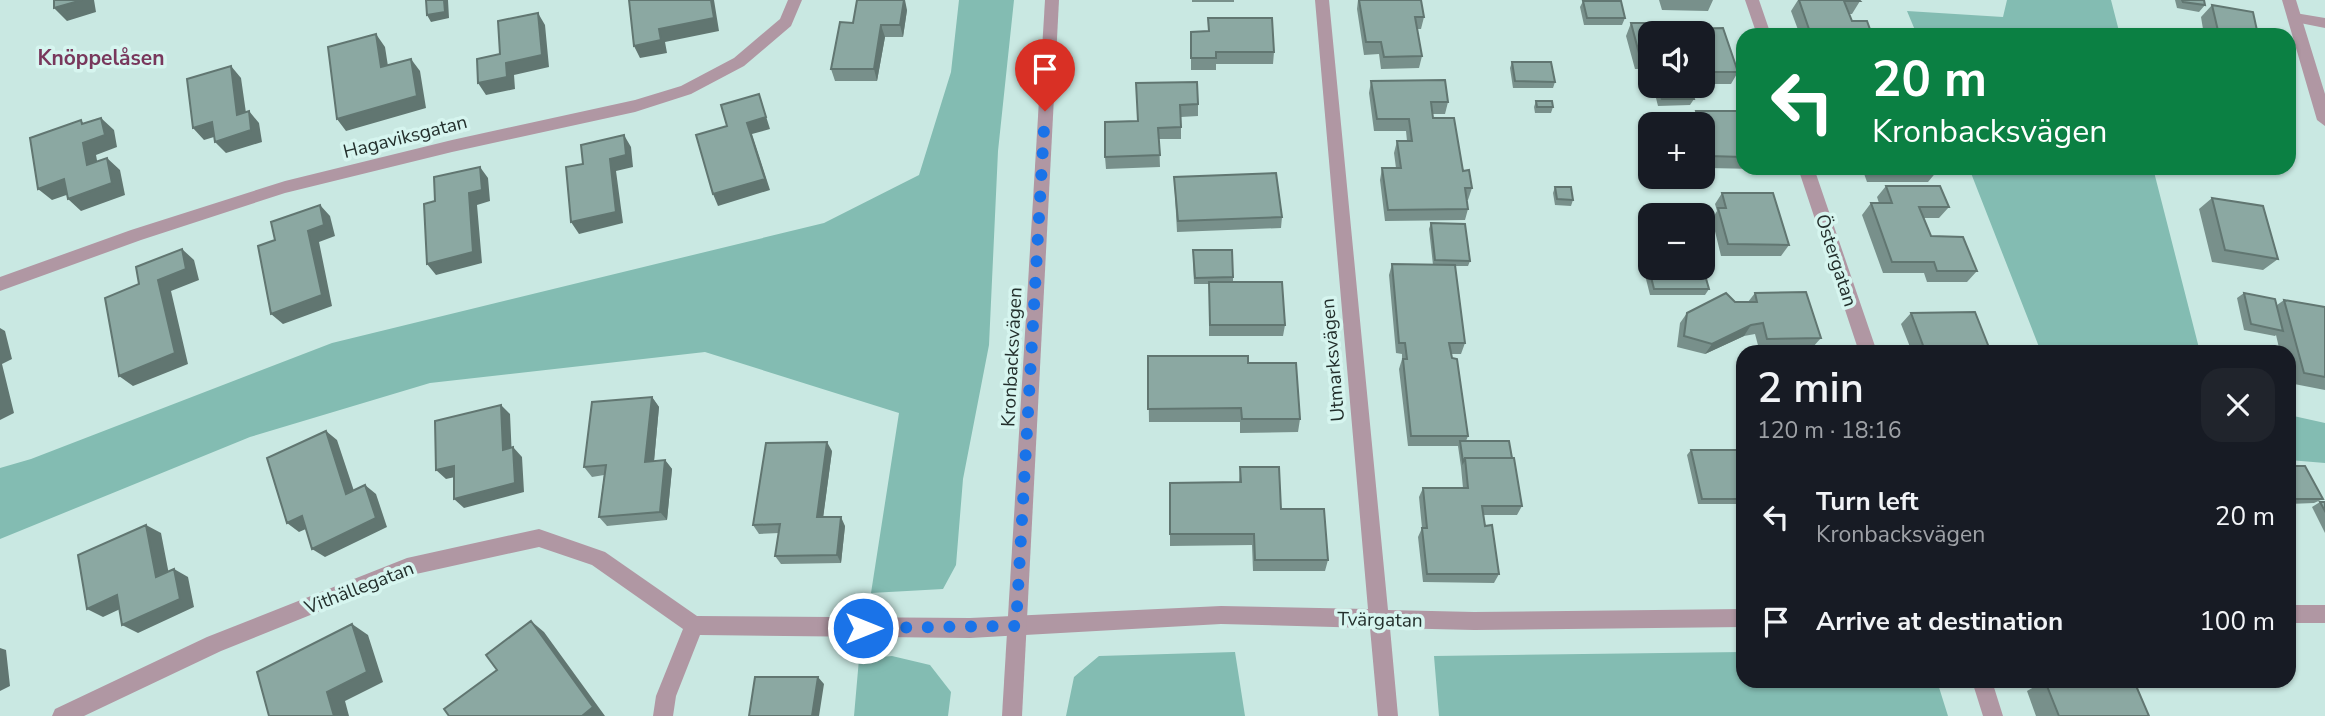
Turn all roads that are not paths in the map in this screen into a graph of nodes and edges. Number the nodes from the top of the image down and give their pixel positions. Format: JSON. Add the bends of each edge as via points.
{"nodes":[{"id":1,"x":795,"y":0,"type":"edge"},
{"id":2,"x":1052,"y":0,"type":"edge"},
{"id":3,"x":1322,"y":0,"type":"edge"},
{"id":4,"x":1752,"y":0,"type":"edge"},
{"id":5,"x":2289,"y":0,"type":"edge"},
{"id":6,"x":2295,"y":18,"type":"junction"},
{"id":7,"x":2325,"y":23,"type":"edge"},
{"id":8,"x":1762,"y":28,"type":"edge"},
{"id":9,"x":2325,"y":120,"type":"edge"},
{"id":10,"x":1808,"y":175,"type":"edge"},
{"id":11,"x":0,"y":284,"type":"edge"},
{"id":12,"x":1866,"y":345,"type":"edge"},
{"id":13,"x":2296,"y":614,"type":"edge"},
{"id":14,"x":2325,"y":614,"type":"edge"},
{"id":15,"x":1736,"y":618,"type":"edge"},
{"id":16,"x":1377,"y":619,"type":"junction"},
{"id":17,"x":694,"y":625,"type":"junction"},
{"id":18,"x":1016,"y":626,"type":"junction"},
{"id":19,"x":1984,"y":688,"type":"edge"},
{"id":20,"x":62,"y":716,"type":"edge"},
{"id":21,"x":663,"y":716,"type":"edge"},
{"id":22,"x":1012,"y":716,"type":"edge"},
{"id":23,"x":1388,"y":716,"type":"edge"},
{"id":24,"x":1993,"y":716,"type":"edge"}],
"edges":[{"from":1,"to":11,"type":"street","name":"Hagaviksgatan","via":[[786,22],[739,62],[686,90],[635,106],[285,187]]},
{"from":2,"to":18,"type":"street","name":"Kronbacksvägen"},
{"from":3,"to":16,"type":"street","name":"Utmarksvägen"},
{"from":4,"to":8,"type":"street"},
{"from":5,"to":6,"type":"street"},
{"from":6,"to":7,"type":"lane"},
{"from":6,"to":9,"type":"street"},
{"from":10,"to":12,"type":"street","name":"Östergatan"},
{"from":13,"to":14,"type":"street"},
{"from":15,"to":16,"type":"street","name":"Tvärgatan"},
{"from":16,"to":18,"type":"street","name":"Tvärgatan","via":[[1221,615]]},
{"from":16,"to":23,"type":"street","name":"Utmarksvägen"},
{"from":17,"to":18,"type":"street"},
{"from":17,"to":20,"type":"street","name":"Vithällegatan","via":[[598,558],[539,538],[407,567],[214,644]]},
{"from":17,"to":21,"type":"street","via":[[666,696]]},
{"from":18,"to":22,"type":"street","name":"Kronbacksvägen"},
{"from":19,"to":24,"type":"street"}]}
